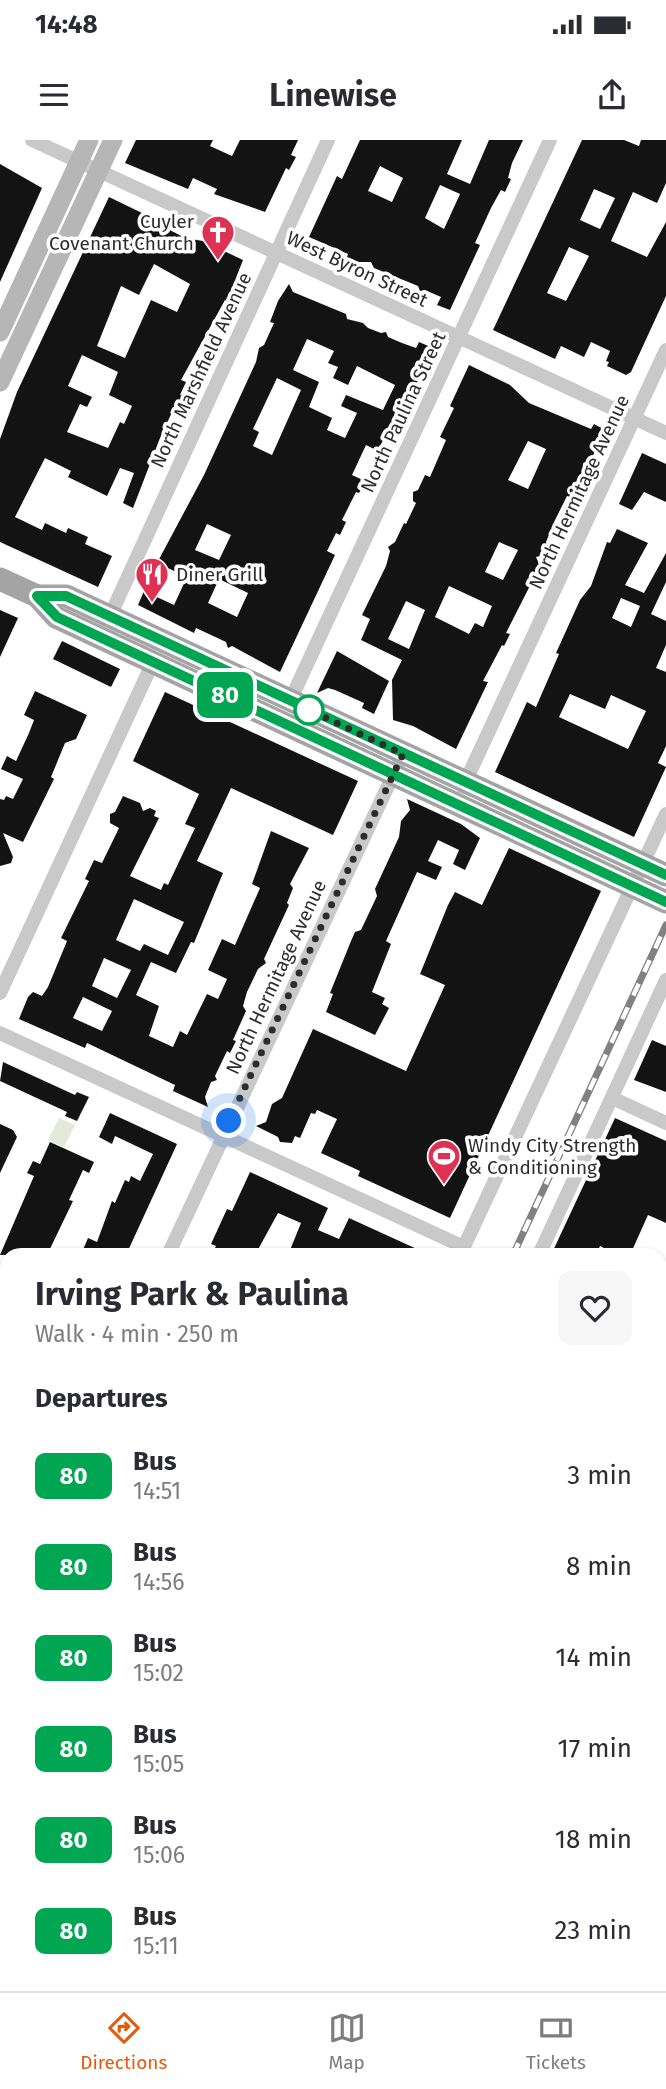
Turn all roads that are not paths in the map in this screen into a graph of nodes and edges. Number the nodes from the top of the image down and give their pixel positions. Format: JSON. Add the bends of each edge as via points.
{"nodes":[{"id":1,"x":32,"y":140,"type":"edge"},
{"id":2,"x":89,"y":140,"type":"edge"},
{"id":3,"x":113,"y":140,"type":"edge"},
{"id":4,"x":328,"y":140,"type":"edge"},
{"id":5,"x":550,"y":140,"type":"edge"},
{"id":6,"x":78,"y":161,"type":"junction"},
{"id":7,"x":98,"y":171,"type":"junction"},
{"id":8,"x":276,"y":253,"type":"junction"},
{"id":9,"x":0,"y":331,"type":"edge"},
{"id":10,"x":459,"y":337,"type":"junction"},
{"id":11,"x":666,"y":350,"type":"edge"},
{"id":12,"x":0,"y":382,"type":"edge"},
{"id":13,"x":634,"y":418,"type":"junction"},
{"id":14,"x":666,"y":433,"type":"edge"},
{"id":15,"x":0,"y":579,"type":"edge"},
{"id":16,"x":37,"y":596,"type":"junction"},
{"id":17,"x":110,"y":616,"type":"junction"},
{"id":18,"x":153,"y":662,"type":"junction"},
{"id":19,"x":290,"y":701,"type":"junction"},
{"id":20,"x":398,"y":764,"type":"junction"},
{"id":21,"x":461,"y":792,"type":"junction"},
{"id":22,"x":666,"y":814,"type":"edge"},
{"id":23,"x":642,"y":864,"type":"junction"},
{"id":24,"x":666,"y":876,"type":"edge"},
{"id":25,"x":632,"y":886,"type":"junction"},
{"id":26,"x":666,"y":902,"type":"edge"},
{"id":27,"x":666,"y":980,"type":"edge"},
{"id":28,"x":0,"y":993,"type":"edge"},
{"id":29,"x":0,"y":1033,"type":"edge"},
{"id":30,"x":612,"y":1098,"type":"junction"},
{"id":31,"x":666,"y":1123,"type":"edge"},
{"id":32,"x":222,"y":1136,"type":"junction"},
{"id":33,"x":170,"y":1248,"type":"edge"},
{"id":34,"x":456,"y":1248,"type":"edge"},
{"id":35,"x":463,"y":1248,"type":"edge"},
{"id":36,"x":543,"y":1248,"type":"edge"}],
"edges":[{"from":1,"to":6,"type":"street","name":"West Byron Street"},
{"from":2,"to":6,"type":"main road"},
{"from":3,"to":7,"type":"main road"},
{"from":4,"to":8,"type":"street","name":"North Marshfield Avenue"},
{"from":5,"to":10,"type":"street","name":"North Paulina Street"},
{"from":6,"to":7,"type":"street","name":"West Byron Street"},
{"from":6,"to":9,"type":"main road"},
{"from":7,"to":8,"type":"street","name":"West Byron Street"},
{"from":7,"to":12,"type":"main road"},
{"from":8,"to":10,"type":"street","name":"West Byron Street"},
{"from":8,"to":17,"type":"street","name":"North Marshfield Avenue"},
{"from":10,"to":13,"type":"street","name":"West Byron Street"},
{"from":10,"to":19,"type":"street","name":"North Paulina Street"},
{"from":11,"to":13,"type":"street","name":"North Hermitage Avenue"},
{"from":13,"to":14,"type":"street","name":"West Byron Street"},
{"from":13,"to":21,"type":"street","name":"North Hermitage Avenue"},
{"from":15,"to":16,"type":"main road"},
{"from":16,"to":17,"type":"main road","via":[[66,596]]},
{"from":16,"to":18,"type":"main road","via":[[57,617]]},
{"from":17,"to":19,"type":"main road"},
{"from":18,"to":20,"type":"main road"},
{"from":18,"to":28,"type":"street"},
{"from":19,"to":20,"type":"main road"},
{"from":20,"to":21,"type":"main road"},
{"from":20,"to":32,"type":"street","name":"North Hermitage Avenue"},
{"from":21,"to":23,"type":"main road"},
{"from":21,"to":25,"type":"main road"},
{"from":22,"to":23,"type":"street"},
{"from":23,"to":24,"type":"main road"},
{"from":23,"to":25,"type":"street"},
{"from":25,"to":26,"type":"main road"},
{"from":25,"to":35,"type":"street"},
{"from":27,"to":30,"type":"street"},
{"from":29,"to":32,"type":"street"},
{"from":30,"to":31,"type":"street"},
{"from":30,"to":36,"type":"street"},
{"from":32,"to":33,"type":"street","name":"North Hermitage Avenue"},
{"from":32,"to":34,"type":"street"}]}
